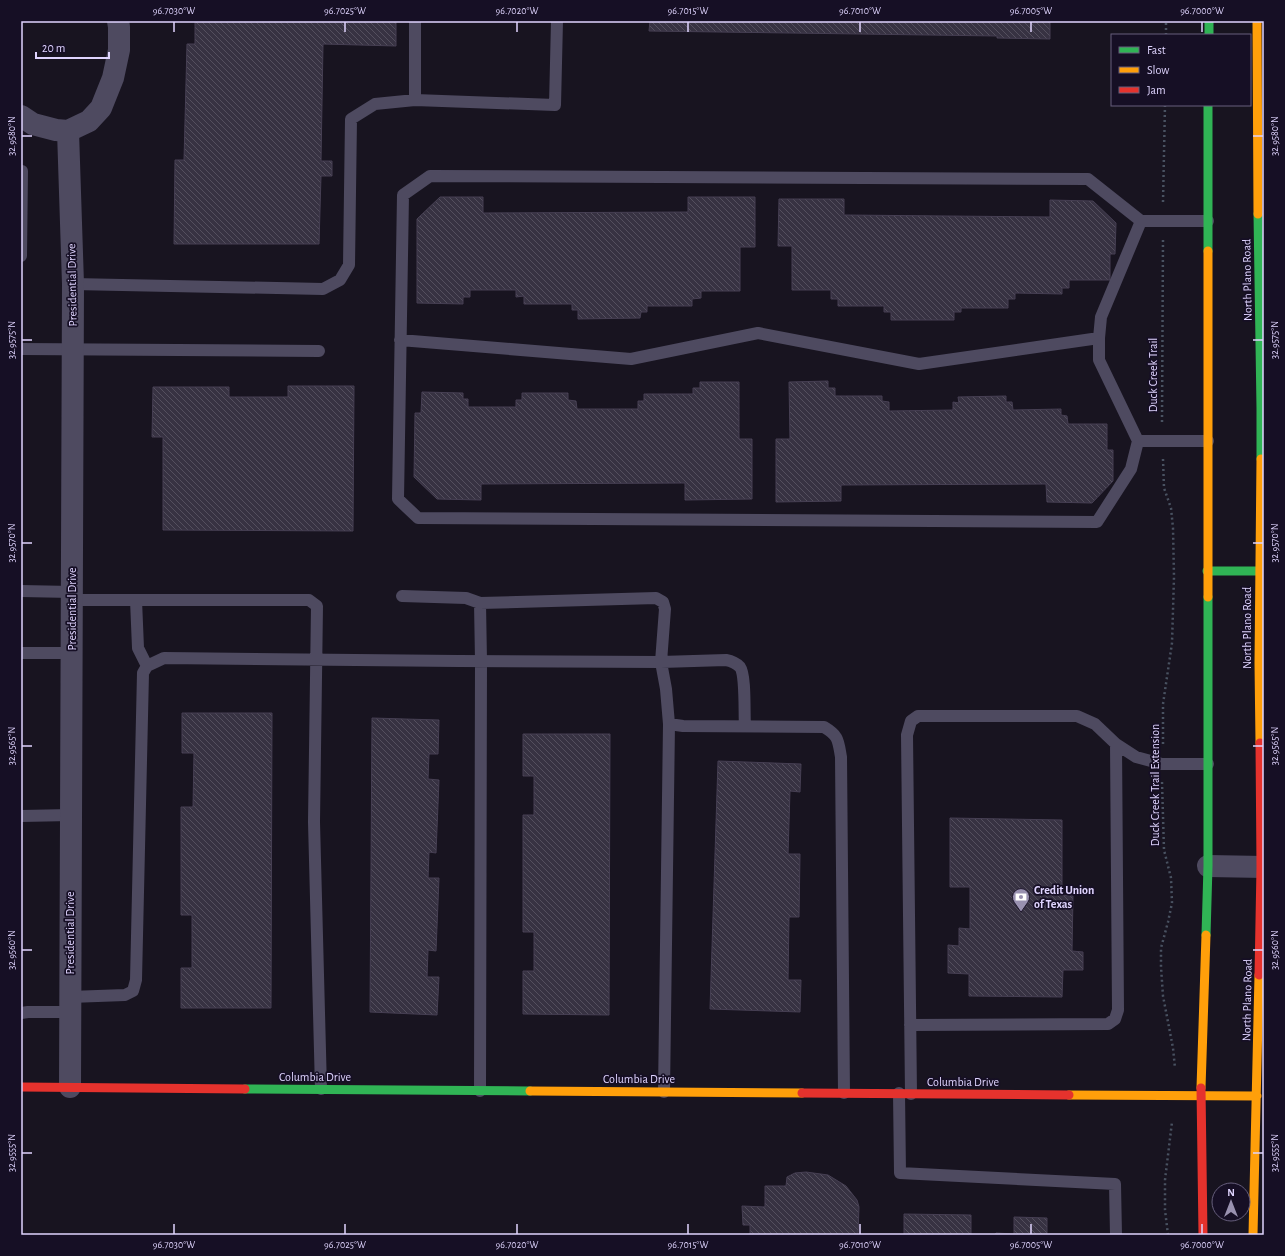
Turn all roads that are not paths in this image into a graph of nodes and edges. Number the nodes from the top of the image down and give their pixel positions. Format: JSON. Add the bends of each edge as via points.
{"nodes":[{"id":1,"x":118,"y":21,"type":"edge"},
{"id":2,"x":415,"y":21,"type":"edge"},
{"id":3,"x":557,"y":21,"type":"edge"},
{"id":4,"x":1209,"y":21,"type":"edge"},
{"id":5,"x":1257,"y":21,"type":"edge"},
{"id":6,"x":1209,"y":34,"type":"edge"},
{"id":7,"x":1260,"y":83,"type":"edge"},
{"id":8,"x":415,"y":100,"type":"junction"},
{"id":9,"x":1208,"y":106,"type":"edge"},
{"id":10,"x":21,"y":116,"type":"edge"},
{"id":11,"x":68,"y":131,"type":"junction"},
{"id":12,"x":22,"y":171,"type":"dead end"},
{"id":13,"x":1141,"y":221,"type":"junction"},
{"id":14,"x":1208,"y":221,"type":"junction"},
{"id":15,"x":21,"y":256,"type":"edge"},
{"id":16,"x":73,"y":284,"type":"junction"},
{"id":17,"x":1099,"y":338,"type":"junction"},
{"id":18,"x":400,"y":340,"type":"junction"},
{"id":19,"x":21,"y":349,"type":"edge"},
{"id":20,"x":73,"y":350,"type":"junction"},
{"id":21,"x":319,"y":351,"type":"dead end"},
{"id":22,"x":1263,"y":408,"type":"edge"},
{"id":23,"x":1138,"y":441,"type":"junction"},
{"id":24,"x":1208,"y":441,"type":"junction"},
{"id":25,"x":1261,"y":563,"type":"edge"},
{"id":26,"x":1207,"y":571,"type":"junction"},
{"id":27,"x":21,"y":591,"type":"edge"},
{"id":28,"x":72,"y":596,"type":"junction"},
{"id":29,"x":402,"y":596,"type":"dead end"},
{"id":30,"x":136,"y":600,"type":"junction"},
{"id":31,"x":480,"y":603,"type":"junction"},
{"id":32,"x":21,"y":653,"type":"edge"},
{"id":33,"x":72,"y":653,"type":"junction"},
{"id":34,"x":316,"y":659,"type":"junction"},
{"id":35,"x":481,"y":661,"type":"junction"},
{"id":36,"x":661,"y":662,"type":"junction"},
{"id":37,"x":147,"y":666,"type":"junction"},
{"id":38,"x":1262,"y":691,"type":"edge"},
{"id":39,"x":669,"y":724,"type":"junction"},
{"id":40,"x":745,"y":726,"type":"junction"},
{"id":41,"x":1116,"y":744,"type":"junction"},
{"id":42,"x":1208,"y":764,"type":"junction"},
{"id":43,"x":71,"y":815,"type":"junction"},
{"id":44,"x":21,"y":816,"type":"edge"},
{"id":45,"x":1208,"y":866,"type":"junction"},
{"id":46,"x":1263,"y":867,"type":"edge"},
{"id":47,"x":70,"y":1004,"type":"junction"},
{"id":48,"x":21,"y":1013,"type":"edge"},
{"id":49,"x":910,"y":1025,"type":"junction"},
{"id":50,"x":70,"y":1087,"type":"junction"},
{"id":51,"x":21,"y":1088,"type":"edge"},
{"id":52,"x":321,"y":1089,"type":"junction"},
{"id":53,"x":480,"y":1090,"type":"junction"},
{"id":54,"x":664,"y":1092,"type":"junction"},
{"id":55,"x":844,"y":1093,"type":"junction"},
{"id":56,"x":905,"y":1094,"type":"junction"},
{"id":57,"x":1201,"y":1096,"type":"junction"},
{"id":58,"x":1257,"y":1096,"type":"junction"},
{"id":59,"x":1116,"y":1235,"type":"edge"},
{"id":60,"x":1203,"y":1235,"type":"edge"},
{"id":61,"x":1253,"y":1235,"type":"edge"}],
"edges":[{"from":1,"to":11,"type":"street","via":[[119,50],[114,78],[101,108],[89,121]]},
{"from":2,"to":8,"type":"lane"},
{"from":3,"to":8,"type":"lane","via":[[555,105]]},
{"from":4,"to":6,"type":"main road"},
{"from":5,"to":7,"type":"main road","name":"North Plano Road"},
{"from":7,"to":22,"type":"main road","name":"North Plano Road","via":[[1258,272]]},
{"from":8,"to":16,"type":"lane","via":[[375,104],[351,119],[349,265],[340,280],[323,288]]},
{"from":9,"to":14,"type":"main road"},
{"from":10,"to":11,"type":"street","via":[[33,124]]},
{"from":11,"to":16,"type":"street","name":"Presidential Drive"},
{"from":12,"to":15,"type":"lane"},
{"from":13,"to":14,"type":"lane"},
{"from":13,"to":17,"type":"lane","via":[[1101,317]]},
{"from":13,"to":18,"type":"lane","via":[[1088,179],[430,176],[403,195]]},
{"from":14,"to":24,"type":"main road"},
{"from":16,"to":20,"type":"street","name":"Presidential Drive"},
{"from":17,"to":18,"type":"lane","via":[[919,364],[758,333],[630,359]]},
{"from":17,"to":23,"type":"lane","via":[[1099,360]]},
{"from":18,"to":23,"type":"lane","via":[[398,499],[418,518],[1097,522],[1131,470]]},
{"from":19,"to":20,"type":"lane"},
{"from":20,"to":21,"type":"lane"},
{"from":20,"to":28,"type":"street","name":"Presidential Drive"},
{"from":22,"to":25,"type":"main road","name":"North Plano Road"},
{"from":23,"to":24,"type":"lane"},
{"from":24,"to":26,"type":"main road"},
{"from":25,"to":26,"type":"main road"},
{"from":25,"to":38,"type":"main road","name":"North Plano Road","via":[[1259,663]]},
{"from":26,"to":42,"type":"main road"},
{"from":27,"to":28,"type":"lane"},
{"from":28,"to":30,"type":"lane"},
{"from":28,"to":33,"type":"street","name":"Presidential Drive"},
{"from":29,"to":31,"type":"lane","via":[[466,598]]},
{"from":30,"to":34,"type":"lane","via":[[309,600],[317,606]]},
{"from":30,"to":37,"type":"lane","via":[[138,648]]},
{"from":31,"to":35,"type":"lane"},
{"from":31,"to":36,"type":"lane","via":[[656,598],[663,602],[665,609]]},
{"from":32,"to":33,"type":"lane"},
{"from":33,"to":43,"type":"street","name":"Presidential Drive"},
{"from":34,"to":35,"type":"lane"},
{"from":34,"to":37,"type":"lane","via":[[164,658]]},
{"from":34,"to":52,"type":"lane","via":[[314,822]]},
{"from":35,"to":36,"type":"lane"},
{"from":35,"to":53,"type":"lane"},
{"from":36,"to":39,"type":"lane"},
{"from":36,"to":40,"type":"lane","via":[[726,660],[740,667],[743,676]]},
{"from":37,"to":47,"type":"lane","via":[[143,673],[136,980],[133,991],[125,995]]},
{"from":38,"to":46,"type":"main road","name":"North Plano Road"},
{"from":39,"to":40,"type":"lane"},
{"from":39,"to":54,"type":"lane"},
{"from":40,"to":55,"type":"lane","via":[[824,726],[838,740],[841,757]]},
{"from":41,"to":42,"type":"lane","via":[[1136,757],[1162,764]]},
{"from":41,"to":49,"type":"lane","via":[[1118,1010],[1115,1019],[1108,1024]]},
{"from":41,"to":49,"type":"lane","via":[[1095,724],[1077,716],[918,716],[911,721],[906,736]]},
{"from":42,"to":45,"type":"main road"},
{"from":43,"to":44,"type":"lane"},
{"from":43,"to":47,"type":"street","name":"Presidential Drive"},
{"from":45,"to":46,"type":"street"},
{"from":45,"to":57,"type":"main road"},
{"from":46,"to":58,"type":"main road","name":"North Plano Road"},
{"from":47,"to":48,"type":"lane"},
{"from":47,"to":50,"type":"street","name":"Presidential Drive"},
{"from":49,"to":56,"type":"lane"},
{"from":50,"to":51,"type":"main road","name":"Columbia Drive"},
{"from":50,"to":52,"type":"main road","name":"Columbia Drive"},
{"from":52,"to":53,"type":"main road","name":"Columbia Drive"},
{"from":53,"to":54,"type":"main road","name":"Columbia Drive"},
{"from":54,"to":55,"type":"main road","name":"Columbia Drive"},
{"from":55,"to":56,"type":"main road","name":"Columbia Drive"},
{"from":56,"to":57,"type":"main road","name":"Columbia Drive"},
{"from":56,"to":59,"type":"lane","via":[[900,1174],[1115,1184]]},
{"from":57,"to":58,"type":"main road","name":"Columbia Drive"},
{"from":57,"to":60,"type":"main road"},
{"from":58,"to":61,"type":"main road","name":"North Plano Road"}]}
